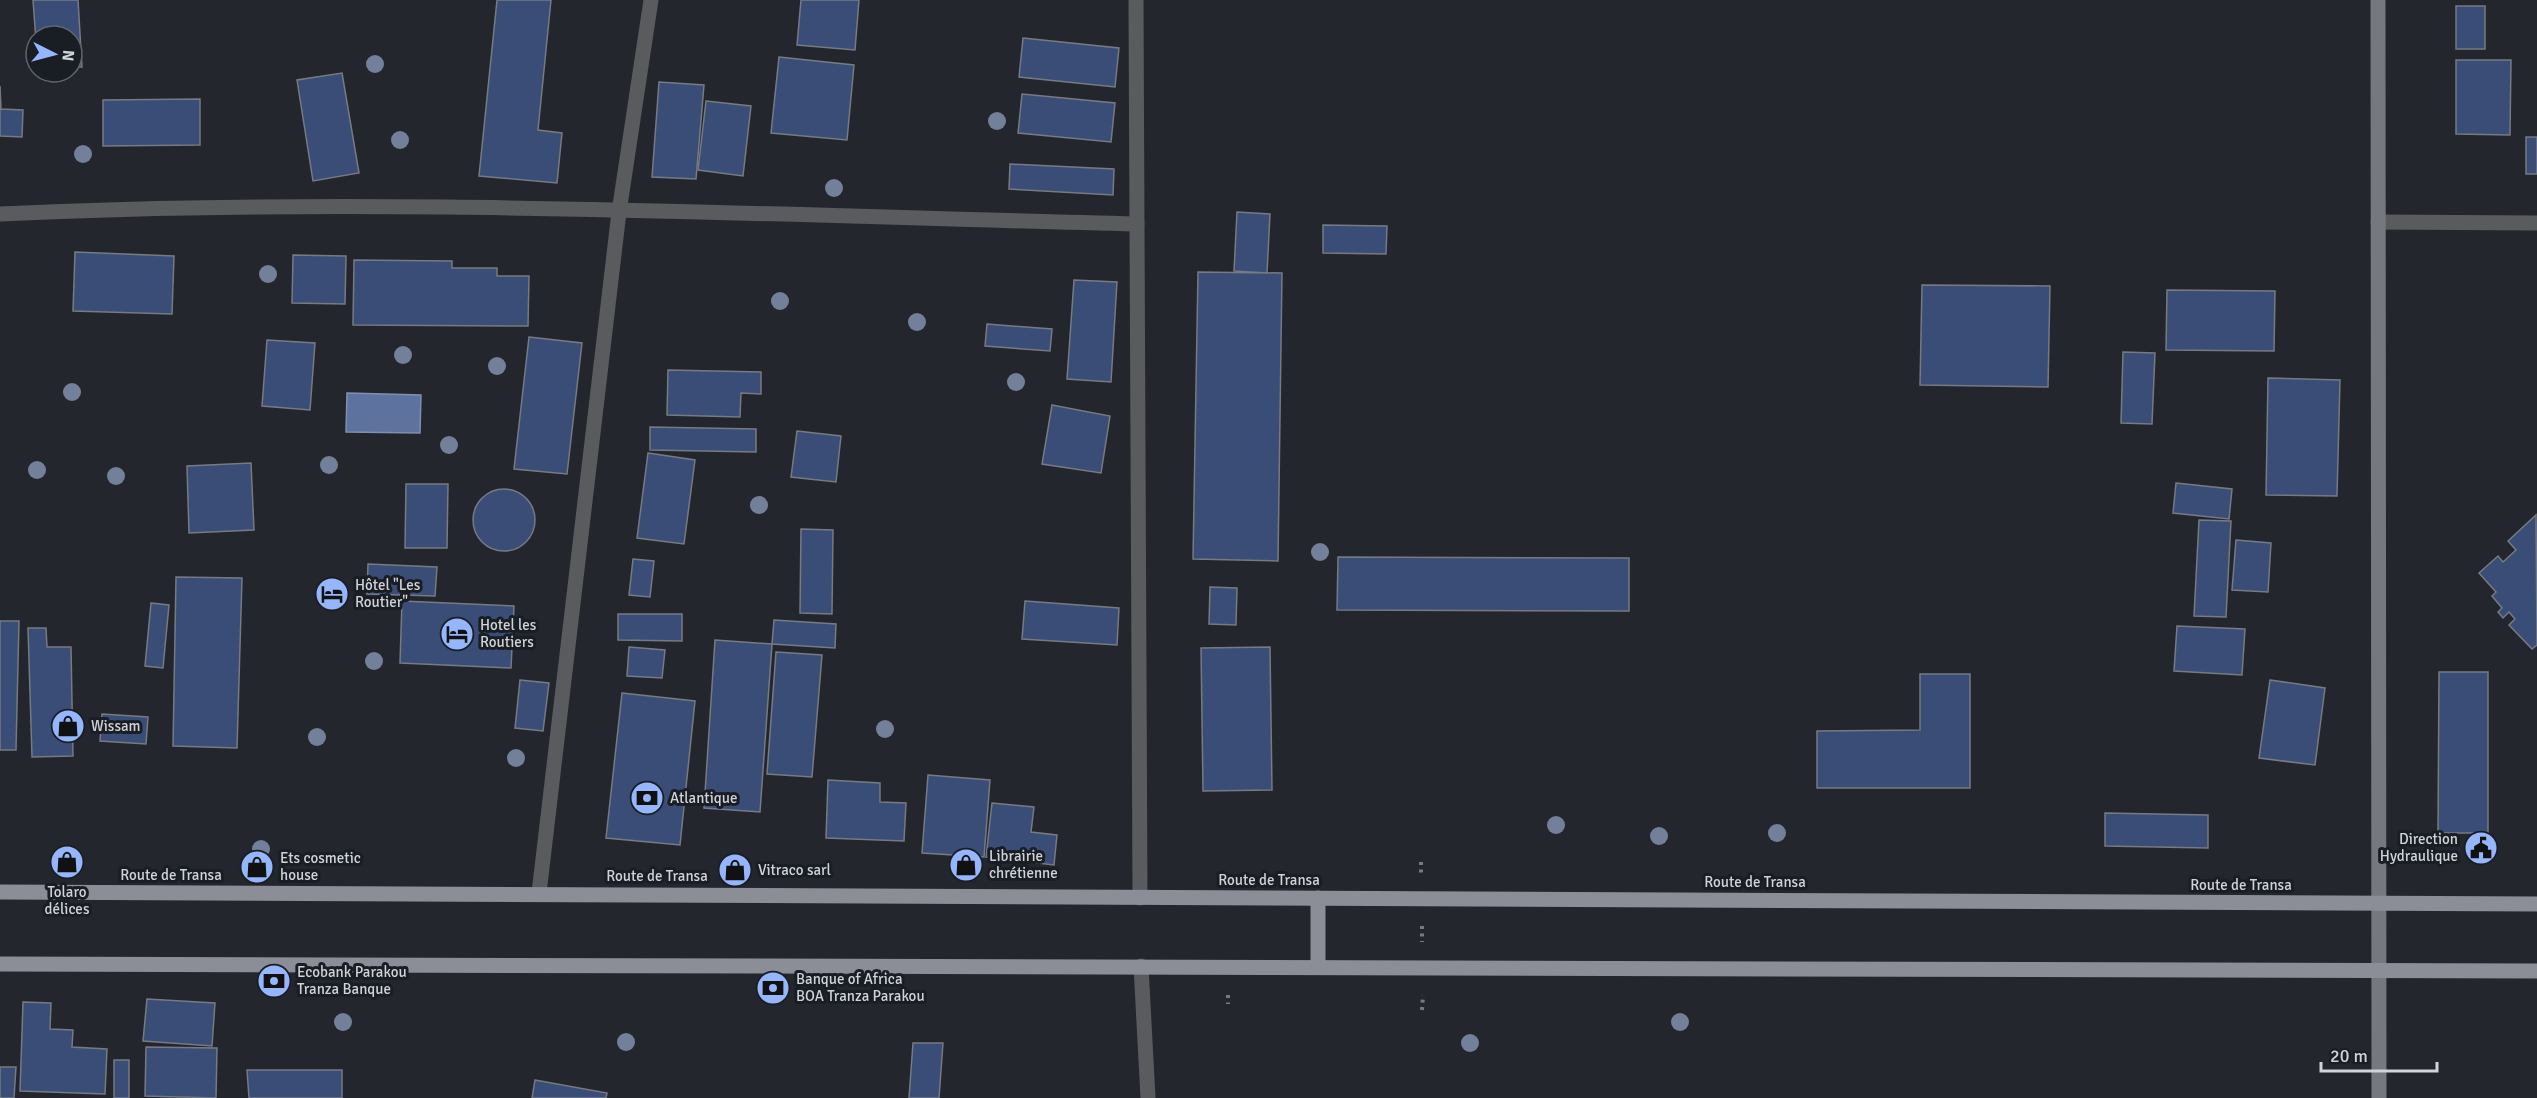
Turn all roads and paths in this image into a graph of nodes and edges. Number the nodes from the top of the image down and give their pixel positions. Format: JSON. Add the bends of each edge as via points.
{"nodes":[{"id":1,"x":651,"y":0,"type":"edge"},
{"id":2,"x":1136,"y":0,"type":"edge"},
{"id":3,"x":2378,"y":0,"type":"edge"},
{"id":4,"x":619,"y":212,"type":"junction"},
{"id":5,"x":0,"y":214,"type":"edge"},
{"id":6,"x":2378,"y":222,"type":"junction"},
{"id":7,"x":2537,"y":223,"type":"edge"},
{"id":8,"x":1137,"y":224,"type":"junction"},
{"id":9,"x":1421,"y":862,"type":"dead end"},
{"id":10,"x":0,"y":892,"type":"edge"},
{"id":11,"x":539,"y":893,"type":"junction"},
{"id":12,"x":1140,"y":898,"type":"junction"},
{"id":13,"x":1318,"y":898,"type":"junction"},
{"id":14,"x":1421,"y":898,"type":"junction"},
{"id":15,"x":2378,"y":903,"type":"junction"},
{"id":16,"x":2537,"y":904,"type":"edge"},
{"id":17,"x":0,"y":964,"type":"edge"},
{"id":18,"x":1141,"y":966,"type":"junction"},
{"id":19,"x":1227,"y":966,"type":"junction"},
{"id":20,"x":1318,"y":966,"type":"junction"},
{"id":21,"x":1423,"y":966,"type":"junction"},
{"id":22,"x":2380,"y":970,"type":"junction"},
{"id":23,"x":2537,"y":970,"type":"edge"},
{"id":24,"x":1228,"y":1004,"type":"dead end"},
{"id":25,"x":1422,"y":1010,"type":"dead end"},
{"id":26,"x":1148,"y":1098,"type":"edge"},
{"id":27,"x":2379,"y":1098,"type":"edge"}],
"edges":[{"from":1,"to":4,"type":"street"},
{"from":2,"to":8,"type":"street"},
{"from":3,"to":6,"type":"street"},
{"from":4,"to":5,"type":"street","via":[[542,208],[127,208]]},
{"from":4,"to":8,"type":"street"},
{"from":4,"to":11,"type":"street"},
{"from":6,"to":7,"type":"street"},
{"from":6,"to":15,"type":"street"},
{"from":8,"to":12,"type":"street"},
{"from":9,"to":14,"type":"path"},
{"from":10,"to":11,"type":"main road","name":"Route de Transa"},
{"from":11,"to":12,"type":"main road","name":"Route de Transa"},
{"from":12,"to":13,"type":"main road","name":"Route de Transa"},
{"from":13,"to":14,"type":"main road","name":"Route de Transa"},
{"from":13,"to":20,"type":"main road"},
{"from":14,"to":15,"type":"main road","name":"Route de Transa"},
{"from":14,"to":21,"type":"path"},
{"from":15,"to":16,"type":"main road","name":"Route de Transa"},
{"from":15,"to":22,"type":"street"},
{"from":17,"to":18,"type":"main road"},
{"from":18,"to":19,"type":"main road"},
{"from":18,"to":26,"type":"street"},
{"from":19,"to":20,"type":"main road"},
{"from":19,"to":24,"type":"path"},
{"from":20,"to":21,"type":"main road"},
{"from":21,"to":22,"type":"main road"},
{"from":21,"to":25,"type":"path"},
{"from":22,"to":23,"type":"main road"},
{"from":22,"to":27,"type":"street"}]}
